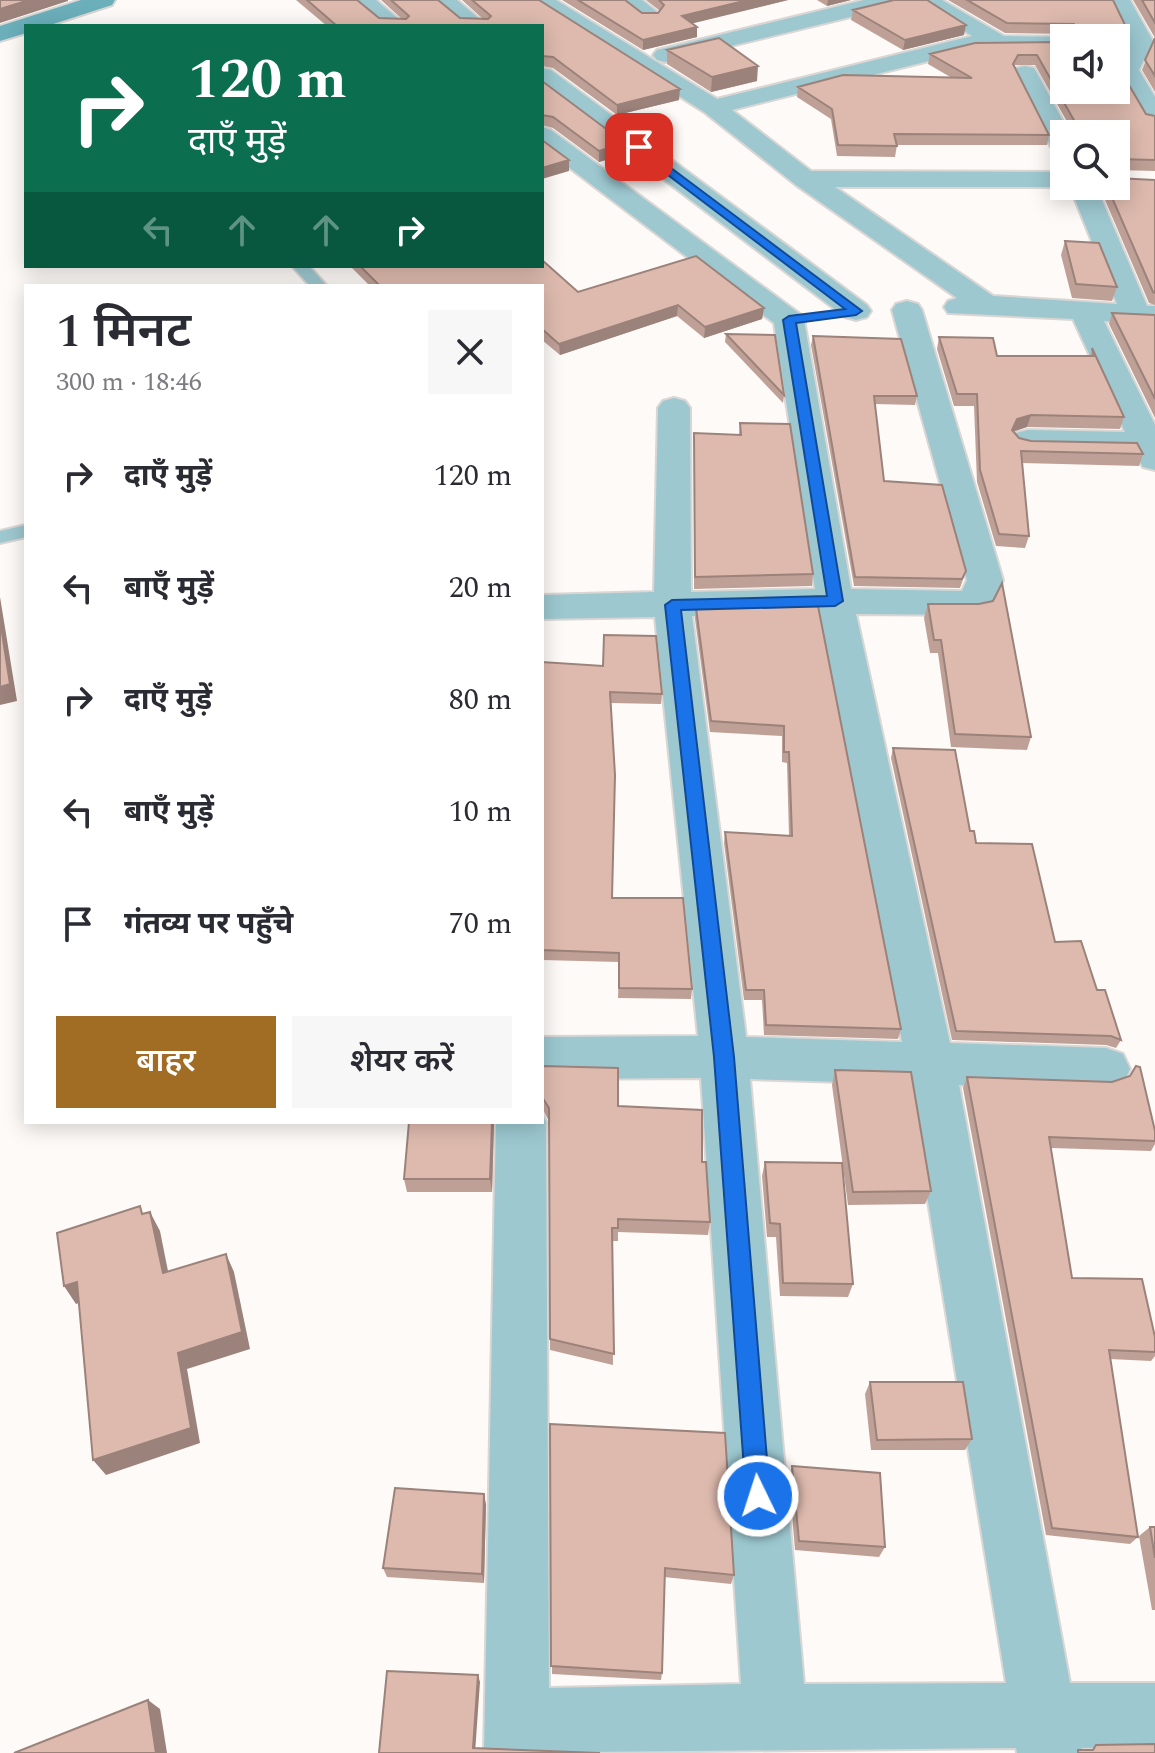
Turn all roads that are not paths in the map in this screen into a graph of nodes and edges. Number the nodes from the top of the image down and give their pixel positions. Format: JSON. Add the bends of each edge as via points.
{"nodes":[{"id":1,"x":362,"y":0,"type":"edge"},
{"id":2,"x":443,"y":0,"type":"edge"},
{"id":3,"x":540,"y":0,"type":"edge"},
{"id":4,"x":626,"y":0,"type":"edge"},
{"id":5,"x":892,"y":0,"type":"edge"},
{"id":6,"x":926,"y":0,"type":"edge"},
{"id":7,"x":93,"y":1,"type":"edge"},
{"id":8,"x":1127,"y":1,"type":"edge"},
{"id":9,"x":770,"y":8,"type":"dead end"},
{"id":10,"x":650,"y":15,"type":"edge"},
{"id":11,"x":28,"y":24,"type":"edge"},
{"id":12,"x":393,"y":24,"type":"edge"},
{"id":13,"x":474,"y":24,"type":"edge"},
{"id":14,"x":796,"y":24,"type":"junction"},
{"id":15,"x":24,"y":25,"type":"edge"},
{"id":16,"x":0,"y":34,"type":"edge"},
{"id":17,"x":1148,"y":40,"type":"edge"},
{"id":18,"x":996,"y":41,"type":"junction"},
{"id":19,"x":1050,"y":42,"type":"edge"},
{"id":20,"x":637,"y":61,"type":"junction"},
{"id":21,"x":1025,"y":73,"type":"edge"},
{"id":22,"x":544,"y":77,"type":"edge"},
{"id":23,"x":713,"y":107,"type":"junction"},
{"id":24,"x":1155,"y":118,"type":"edge"},
{"id":25,"x":1050,"y":120,"type":"edge"},
{"id":26,"x":544,"y":136,"type":"edge"},
{"id":27,"x":805,"y":179,"type":"junction"},
{"id":28,"x":1050,"y":180,"type":"edge"},
{"id":29,"x":1090,"y":200,"type":"edge"},
{"id":30,"x":302,"y":268,"type":"edge"},
{"id":31,"x":317,"y":284,"type":"edge"},
{"id":32,"x":986,"y":305,"type":"junction"},
{"id":33,"x":907,"y":310,"type":"junction"},
{"id":34,"x":856,"y":311,"type":"junction"},
{"id":35,"x":1085,"y":312,"type":"junction"},
{"id":36,"x":1146,"y":314,"type":"edge"},
{"id":37,"x":789,"y":320,"type":"junction"},
{"id":38,"x":674,"y":408,"type":"dead end"},
{"id":39,"x":1028,"y":440,"type":"edge"},
{"id":40,"x":1153,"y":448,"type":"edge"},
{"id":41,"x":24,"y":531,"type":"edge"},
{"id":42,"x":0,"y":537,"type":"edge"},
{"id":43,"x":835,"y":601,"type":"junction"},
{"id":44,"x":672,"y":605,"type":"junction"},
{"id":45,"x":544,"y":607,"type":"edge"},
{"id":46,"x":724,"y":1057,"type":"junction"},
{"id":47,"x":544,"y":1058,"type":"edge"},
{"id":48,"x":930,"y":1062,"type":"junction"},
{"id":49,"x":1106,"y":1069,"type":"dead end"},
{"id":50,"x":521,"y":1124,"type":"edge"},
{"id":51,"x":1155,"y":1715,"type":"edge"},
{"id":52,"x":775,"y":1716,"type":"junction"},
{"id":53,"x":1046,"y":1733,"type":"edge"},
{"id":54,"x":518,"y":1737,"type":"edge"}],
"edges":[{"from":1,"to":12,"type":"street"},
{"from":2,"to":13,"type":"street"},
{"from":3,"to":20,"type":"street"},
{"from":4,"to":10,"type":"street"},
{"from":5,"to":14,"type":"street"},
{"from":6,"to":18,"type":"street"},
{"from":7,"to":11,"type":"street"},
{"from":8,"to":17,"type":"street"},
{"from":9,"to":14,"type":"street"},
{"from":14,"to":20,"type":"street"},
{"from":15,"to":16,"type":"street"},
{"from":17,"to":24,"type":"street","via":[[1127,70]]},
{"from":18,"to":19,"type":"street"},
{"from":18,"to":23,"type":"street"},
{"from":20,"to":23,"type":"street"},
{"from":21,"to":25,"type":"street"},
{"from":22,"to":34,"type":"street"},
{"from":23,"to":27,"type":"street"},
{"from":26,"to":37,"type":"street"},
{"from":27,"to":28,"type":"street"},
{"from":27,"to":32,"type":"street"},
{"from":29,"to":36,"type":"street"},
{"from":30,"to":31,"type":"lane"},
{"from":32,"to":33,"type":"street"},
{"from":32,"to":35,"type":"street"},
{"from":33,"to":34,"type":"street"},
{"from":33,"to":43,"type":"street","via":[[985,580],[975,603]]},
{"from":34,"to":37,"type":"street"},
{"from":35,"to":36,"type":"street"},
{"from":35,"to":40,"type":"street"},
{"from":37,"to":43,"type":"street"},
{"from":38,"to":44,"type":"street"},
{"from":39,"to":40,"type":"street"},
{"from":41,"to":42,"type":"lane"},
{"from":43,"to":44,"type":"street"},
{"from":43,"to":48,"type":"street"},
{"from":44,"to":45,"type":"street"},
{"from":44,"to":46,"type":"street"},
{"from":46,"to":47,"type":"street"},
{"from":46,"to":48,"type":"street"},
{"from":46,"to":52,"type":"street"},
{"from":48,"to":49,"type":"street"},
{"from":48,"to":53,"type":"street"},
{"from":50,"to":54,"type":"street"},
{"from":51,"to":53,"type":"street"},
{"from":52,"to":53,"type":"street"},
{"from":52,"to":54,"type":"street"}]}
